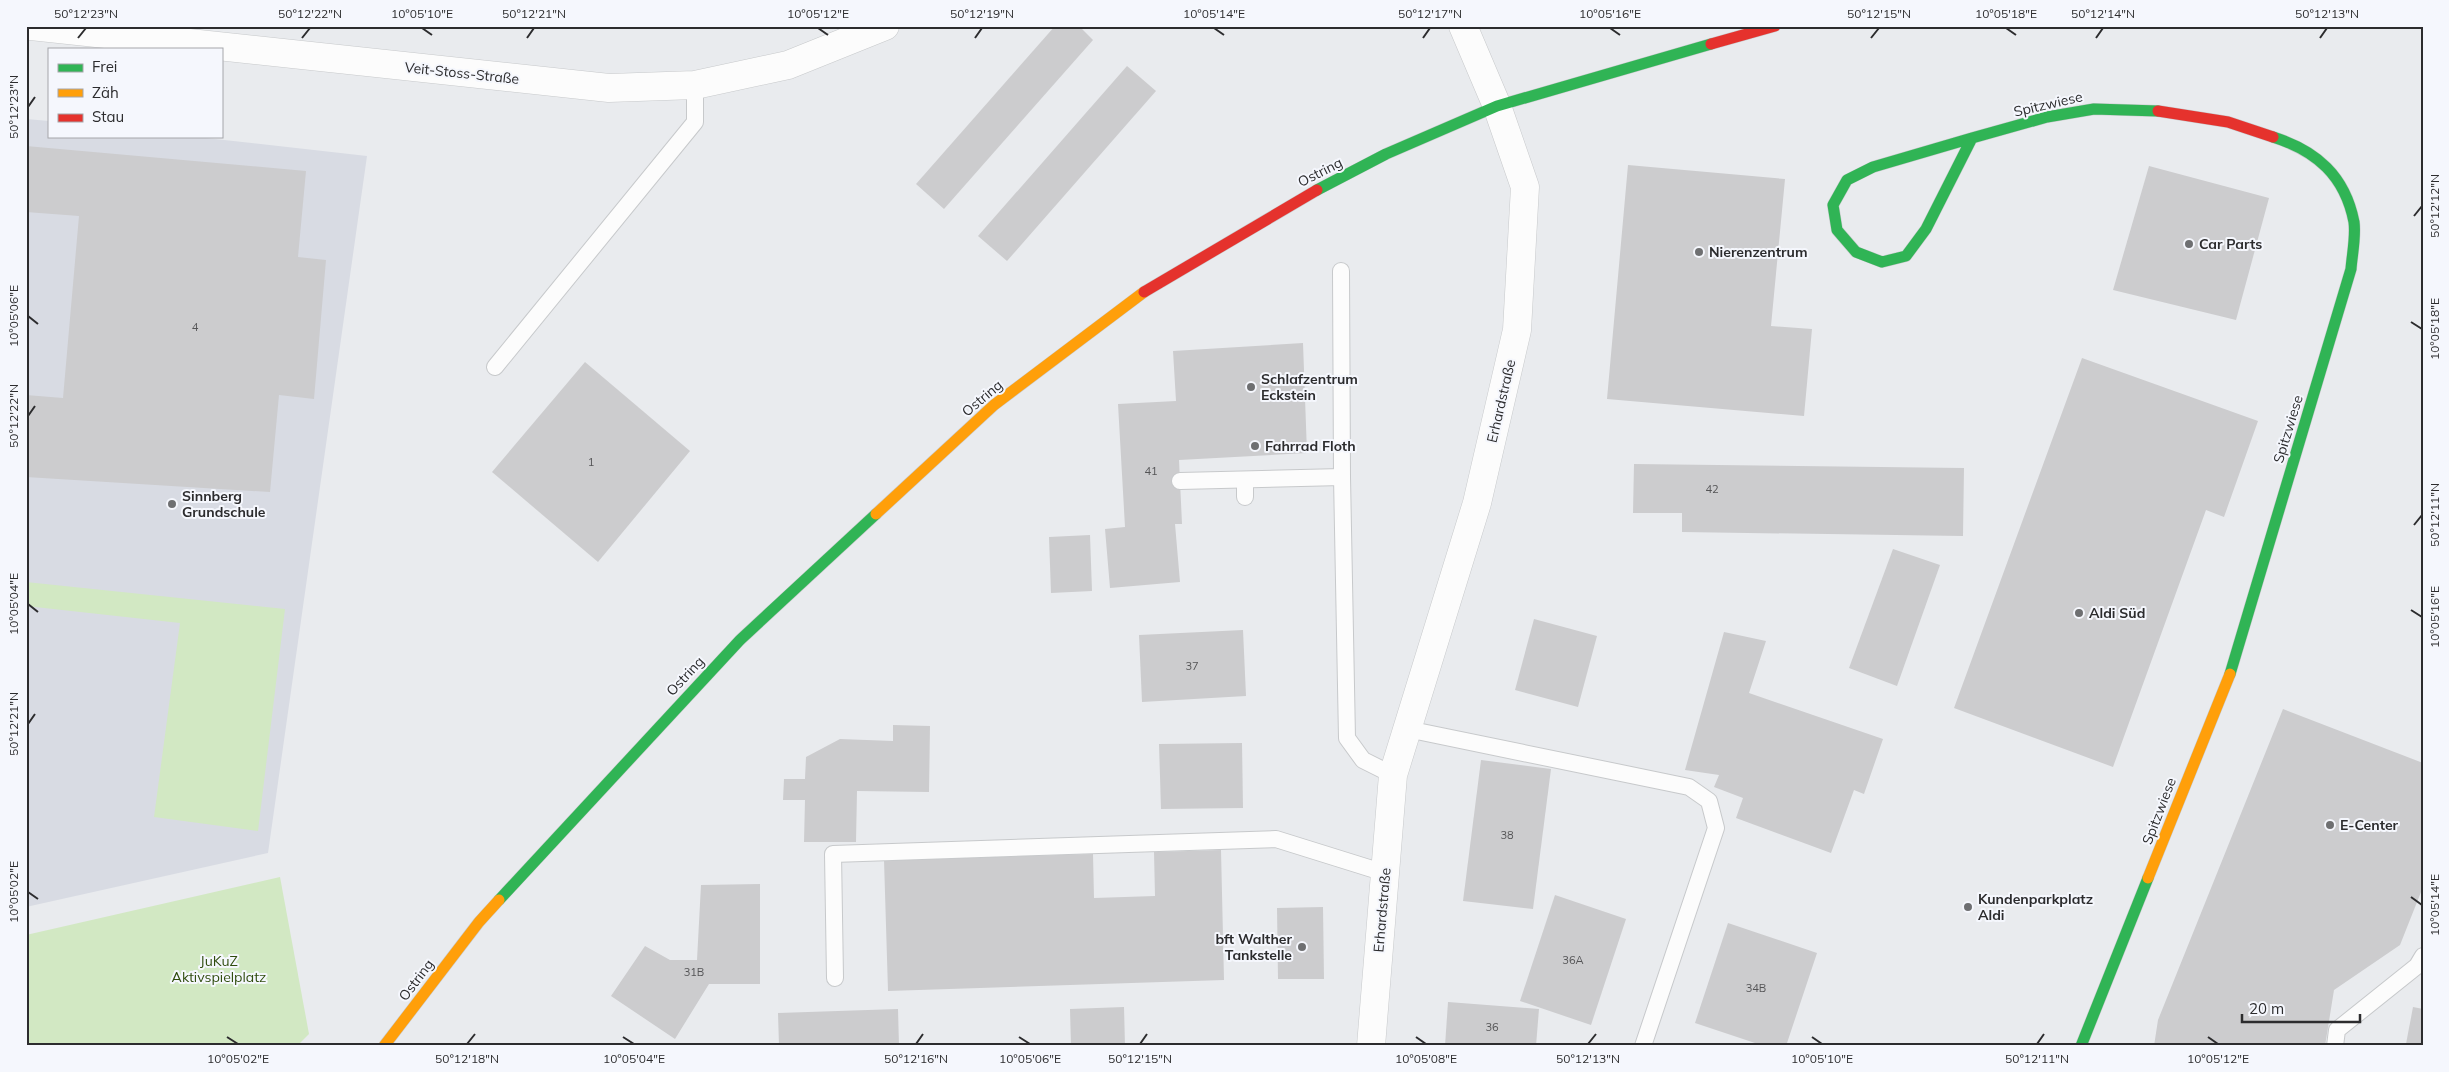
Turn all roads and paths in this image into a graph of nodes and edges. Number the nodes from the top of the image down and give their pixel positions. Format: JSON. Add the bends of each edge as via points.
{"nodes":[{"id":1,"x":31,"y":26,"type":"edge"},
{"id":2,"x":885,"y":26,"type":"edge"},
{"id":3,"x":1463,"y":26,"type":"edge"},
{"id":4,"x":1775,"y":26,"type":"edge"},
{"id":5,"x":141,"y":33,"type":"edge"},
{"id":6,"x":695,"y":85,"type":"junction"},
{"id":7,"x":1497,"y":106,"type":"junction"},
{"id":8,"x":1972,"y":138,"type":"junction"},
{"id":9,"x":1341,"y":272,"type":"dead end"},
{"id":10,"x":495,"y":367,"type":"dead end"},
{"id":11,"x":1342,"y":477,"type":"junction"},
{"id":12,"x":1245,"y":480,"type":"junction"},
{"id":13,"x":1180,"y":482,"type":"dead end"},
{"id":14,"x":1245,"y":497,"type":"dead end"},
{"id":15,"x":1407,"y":729,"type":"junction"},
{"id":16,"x":1393,"y":775,"type":"junction"},
{"id":17,"x":1385,"y":873,"type":"junction"},
{"id":18,"x":2423,"y":956,"type":"edge"},
{"id":19,"x":835,"y":978,"type":"dead end"},
{"id":20,"x":384,"y":1046,"type":"edge"},
{"id":21,"x":1371,"y":1046,"type":"edge"},
{"id":22,"x":1643,"y":1046,"type":"edge"},
{"id":23,"x":2081,"y":1046,"type":"edge"},
{"id":24,"x":2335,"y":1046,"type":"edge"}],
"edges":[{"from":1,"to":5,"type":"street","name":"Veit-Stoss-Straße"},
{"from":2,"to":6,"type":"street","name":"Veit-Stoss-Straße","via":[[788,65]]},
{"from":3,"to":7,"type":"street","name":"Erhardstraße"},
{"from":4,"to":7,"type":"main road","name":"Ostring"},
{"from":5,"to":6,"type":"street","name":"Veit-Stoss-Straße","via":[[610,88]]},
{"from":6,"to":10,"type":"lane","via":[[695,122]]},
{"from":7,"to":15,"type":"street","name":"Erhardstraße","via":[[1525,187],[1517,330],[1478,503]]},
{"from":7,"to":20,"type":"main road","name":"Ostring","via":[[1386,154],[1294,202],[1143,292],[994,405],[740,640],[479,922]]},
{"from":8,"to":8,"type":"main road","name":"Spitzwiese","via":[[1873,166],[1847,180],[1833,205],[1837,230],[1856,252],[1882,262],[1906,256],[1926,229]]},
{"from":8,"to":23,"type":"main road","name":"Spitzwiese","via":[[2047,117],[2094,109],[2147,108],[2228,122],[2295,144],[2322,161],[2345,191],[2354,224],[2351,269],[2232,668]]},
{"from":9,"to":11,"type":"lane"},
{"from":11,"to":12,"type":"lane"},
{"from":11,"to":16,"type":"lane","via":[[1347,738],[1363,760]]},
{"from":12,"to":13,"type":"lane"},
{"from":12,"to":14,"type":"lane"},
{"from":15,"to":16,"type":"street","name":"Erhardstraße"},
{"from":15,"to":22,"type":"lane","via":[[1689,787],[1709,801],[1716,828]]},
{"from":16,"to":17,"type":"street","name":"Erhardstraße"},
{"from":17,"to":19,"type":"lane","via":[[1276,839],[833,854]]},
{"from":17,"to":21,"type":"street","name":"Erhardstraße"},
{"from":18,"to":24,"type":"lane","via":[[2417,966],[2337,1030]]}]}
